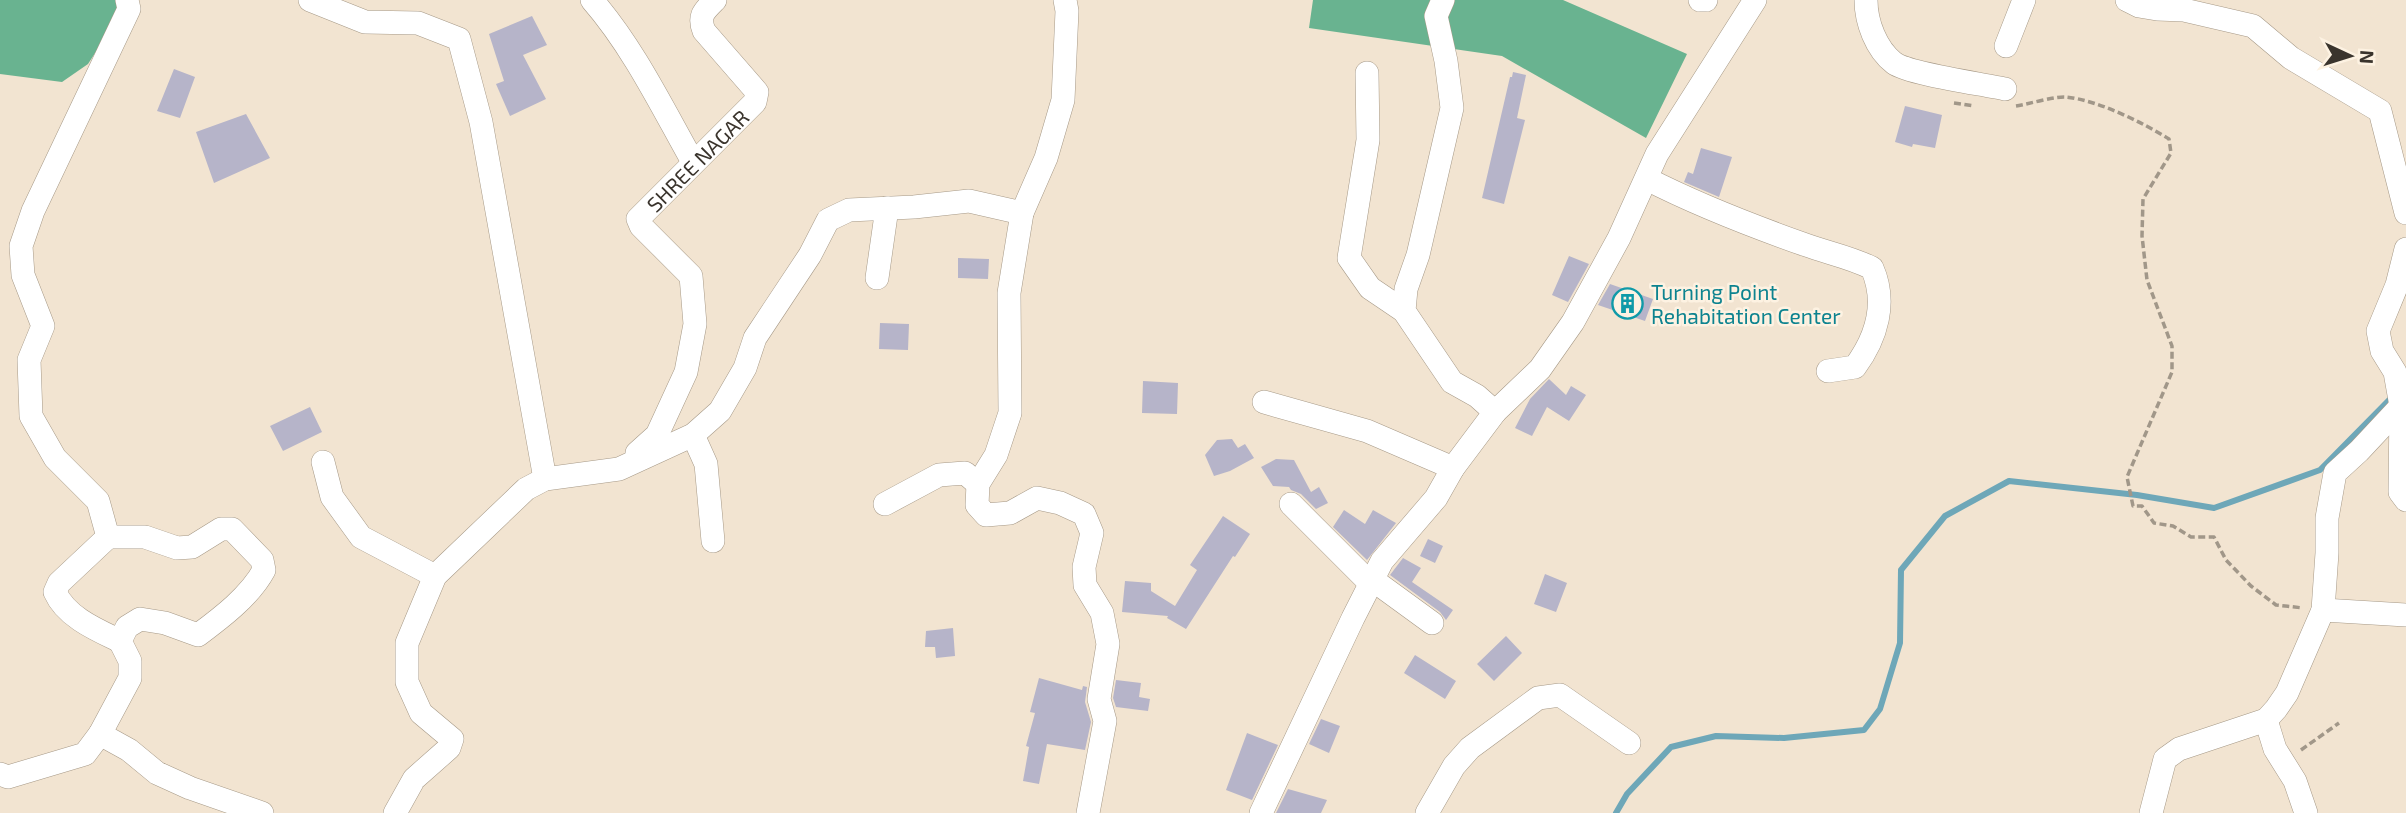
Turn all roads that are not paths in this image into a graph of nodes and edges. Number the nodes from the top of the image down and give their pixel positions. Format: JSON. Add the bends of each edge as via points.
{"nodes":[{"id":1,"x":127,"y":0,"type":"edge"},
{"id":2,"x":310,"y":0,"type":"edge"},
{"id":3,"x":592,"y":0,"type":"edge"},
{"id":4,"x":715,"y":0,"type":"edge"},
{"id":5,"x":1065,"y":0,"type":"edge"},
{"id":6,"x":1443,"y":0,"type":"edge"},
{"id":7,"x":1700,"y":0,"type":"edge"},
{"id":8,"x":1706,"y":0,"type":"edge"},
{"id":9,"x":1755,"y":0,"type":"edge"},
{"id":10,"x":1866,"y":0,"type":"edge"},
{"id":11,"x":2024,"y":0,"type":"edge"},
{"id":12,"x":2127,"y":0,"type":"edge"},
{"id":13,"x":2006,"y":46,"type":"dead end"},
{"id":14,"x":1367,"y":73,"type":"dead end"},
{"id":15,"x":2010,"y":98,"type":"road end"},
{"id":16,"x":693,"y":162,"type":"junction"},
{"id":17,"x":1647,"y":179,"type":"junction"},
{"id":18,"x":887,"y":208,"type":"junction"},
{"id":19,"x":1022,"y":213,"type":"junction"},
{"id":20,"x":2406,"y":213,"type":"edge"},
{"id":21,"x":2406,"y":249,"type":"edge"},
{"id":22,"x":877,"y":278,"type":"dead end"},
{"id":23,"x":1404,"y":311,"type":"junction"},
{"id":24,"x":1828,"y":371,"type":"dead end"},
{"id":25,"x":1264,"y":402,"type":"dead end"},
{"id":26,"x":2401,"y":406,"type":"junction"},
{"id":27,"x":1495,"y":412,"type":"junction"},
{"id":28,"x":693,"y":435,"type":"junction"},
{"id":29,"x":323,"y":462,"type":"dead end"},
{"id":30,"x":1453,"y":468,"type":"junction"},
{"id":31,"x":619,"y":469,"type":"junction"},
{"id":32,"x":545,"y":479,"type":"junction"},
{"id":33,"x":978,"y":484,"type":"junction"},
{"id":34,"x":2406,"y":500,"type":"edge"},
{"id":35,"x":885,"y":504,"type":"dead end"},
{"id":36,"x":1291,"y":504,"type":"dead end"},
{"id":37,"x":108,"y":537,"type":"junction"},
{"id":38,"x":713,"y":541,"type":"dead end"},
{"id":39,"x":435,"y":576,"type":"junction"},
{"id":40,"x":1372,"y":582,"type":"junction"},
{"id":41,"x":2323,"y":610,"type":"junction"},
{"id":42,"x":2406,"y":615,"type":"edge"},
{"id":43,"x":1432,"y":622,"type":"dead end"},
{"id":44,"x":120,"y":641,"type":"junction"},
{"id":45,"x":2266,"y":720,"type":"junction"},
{"id":46,"x":100,"y":734,"type":"junction"},
{"id":47,"x":1629,"y":743,"type":"dead end"},
{"id":48,"x":0,"y":774,"type":"edge"},
{"id":49,"x":261,"y":813,"type":"edge"},
{"id":50,"x":395,"y":813,"type":"edge"},
{"id":51,"x":1088,"y":813,"type":"edge"},
{"id":52,"x":1261,"y":813,"type":"edge"},
{"id":53,"x":1427,"y":813,"type":"edge"},
{"id":54,"x":2151,"y":813,"type":"edge"},
{"id":55,"x":2306,"y":813,"type":"edge"}],
"edges":[{"from":1,"to":37,"type":"street","via":[[124,21],[33,211],[21,246],[23,275],[43,326],[29,360],[31,416],[55,458],[98,501]]},
{"from":2,"to":32,"type":"street","via":[[365,22],[418,23],[458,39],[481,122]]},
{"from":3,"to":16,"type":"street","via":[[616,30]]},
{"from":4,"to":16,"type":"street","name":"SHREE NAGAR","via":[[700,22],[757,92],[755,102]]},
{"from":5,"to":19,"type":"street","via":[[1063,100],[1046,158]]},
{"from":6,"to":23,"type":"street","via":[[1436,16],[1452,108],[1418,255],[1405,289]]},
{"from":7,"to":8,"type":"street"},
{"from":9,"to":17,"type":"street","via":[[1657,154]]},
{"from":10,"to":15,"type":"street","via":[[1873,36],[1894,63]]},
{"from":11,"to":13,"type":"street"},
{"from":12,"to":20,"type":"street","via":[[2253,26],[2291,58],[2380,111]]},
{"from":14,"to":23,"type":"street","via":[[1368,140],[1349,258],[1370,288]]},
{"from":16,"to":31,"type":"street","name":"SHREE NAGAR","via":[[638,219],[691,276],[695,324],[686,372],[657,435]]},
{"from":17,"to":24,"type":"street","via":[[1689,201],[1872,268],[1879,283],[1878,319],[1870,346],[1856,367]]},
{"from":17,"to":27,"type":"street","via":[[1573,322],[1540,369]]},
{"from":18,"to":19,"type":"street","via":[[969,201]]},
{"from":18,"to":22,"type":"street"},
{"from":18,"to":28,"type":"street","via":[[849,210],[828,220],[755,338],[745,368],[720,411]]},
{"from":19,"to":33,"type":"street","via":[[1009,293],[1010,413],[996,454]]},
{"from":21,"to":26,"type":"street","via":[[2378,331],[2382,351],[2395,372]]},
{"from":23,"to":27,"type":"street","via":[[1452,382]]},
{"from":25,"to":30,"type":"street","via":[[1367,431]]},
{"from":26,"to":34,"type":"street","via":[[2400,492]]},
{"from":26,"to":41,"type":"street","via":[[2334,473]]},
{"from":27,"to":30,"type":"street"},
{"from":28,"to":31,"type":"street"},
{"from":28,"to":38,"type":"street","via":[[706,464]]},
{"from":29,"to":39,"type":"street","via":[[332,497],[361,537]]},
{"from":30,"to":40,"type":"street","via":[[1436,498],[1382,561]]},
{"from":31,"to":32,"type":"street"},
{"from":32,"to":39,"type":"street","via":[[526,489]]},
{"from":33,"to":35,"type":"street","via":[[965,473],[939,475]]},
{"from":33,"to":51,"type":"street","via":[[977,505],[986,515],[1010,513],[1037,498],[1084,514],[1092,533],[1085,585],[1102,612],[1108,643],[1099,699],[1105,721]]},
{"from":36,"to":40,"type":"street"},
{"from":37,"to":44,"type":"street","via":[[55,592],[61,604]]},
{"from":37,"to":44,"type":"street","via":[[145,537],[177,548],[191,547],[221,529],[232,529],[261,559],[264,570],[227,612],[198,635],[140,619],[127,627]]},
{"from":39,"to":50,"type":"street","via":[[407,643],[407,682],[421,713],[452,739],[449,748],[414,779]]},
{"from":40,"to":43,"type":"street"},
{"from":40,"to":52,"type":"street"},
{"from":41,"to":42,"type":"street"},
{"from":41,"to":45,"type":"street","via":[[2287,693]]},
{"from":44,"to":46,"type":"street","via":[[130,661],[130,678]]},
{"from":45,"to":54,"type":"street","via":[[2179,749],[2165,759]]},
{"from":45,"to":55,"type":"street"},
{"from":46,"to":48,"type":"street","via":[[85,754],[8,777]]},
{"from":46,"to":49,"type":"street","via":[[157,773]]},
{"from":47,"to":53,"type":"street","via":[[1560,695],[1538,698],[1470,748]]}]}
